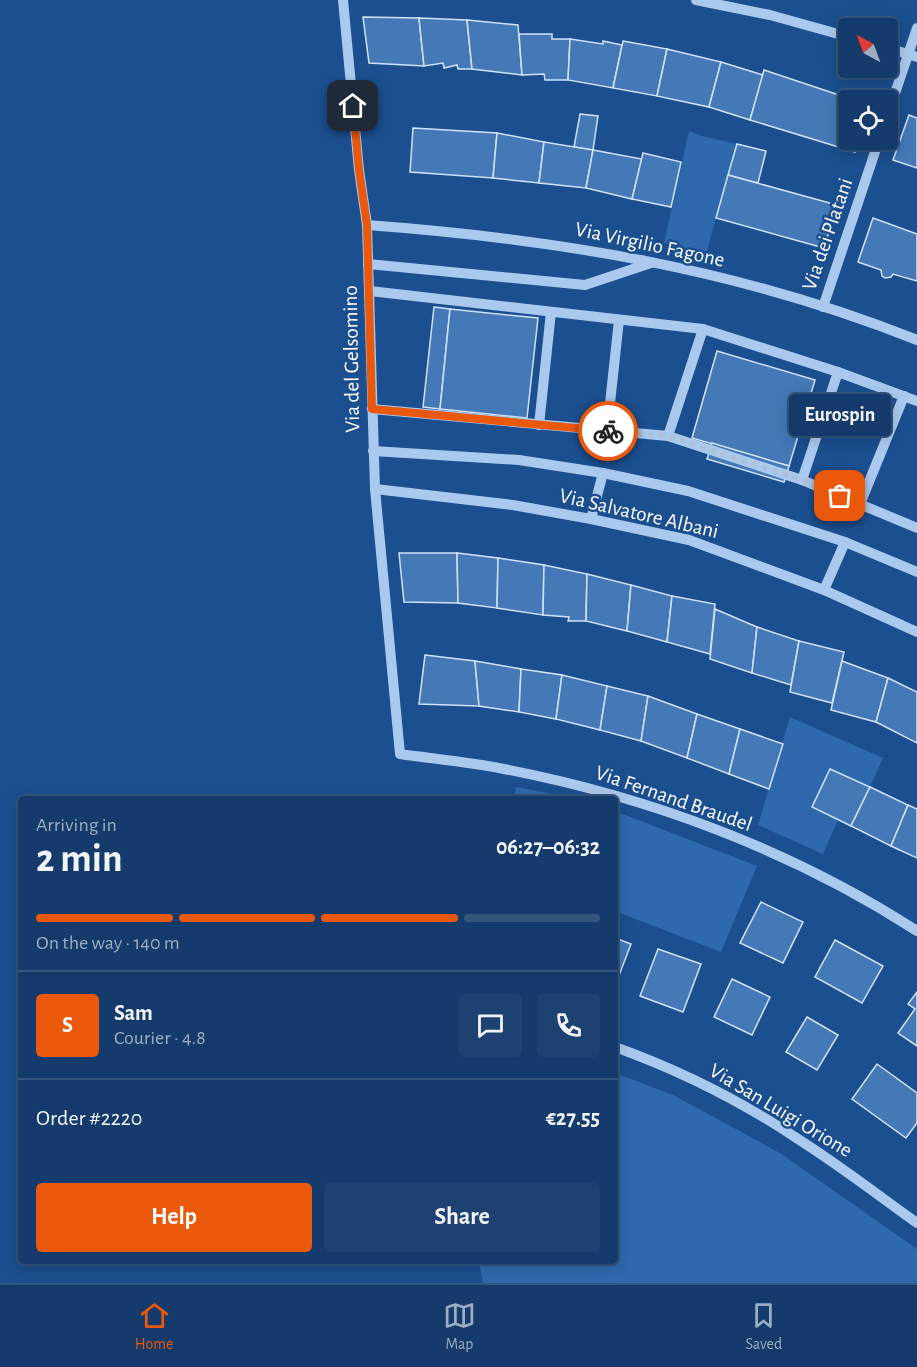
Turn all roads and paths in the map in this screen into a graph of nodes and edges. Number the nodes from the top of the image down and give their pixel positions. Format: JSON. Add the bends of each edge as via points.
{"nodes":[{"id":1,"x":343,"y":0,"type":"edge"},
{"id":2,"x":696,"y":0,"type":"edge"},
{"id":3,"x":917,"y":28,"type":"edge"},
{"id":4,"x":838,"y":34,"type":"edge"},
{"id":5,"x":898,"y":51,"type":"edge"},
{"id":6,"x":913,"y":56,"type":"edge"},
{"id":7,"x":898,"y":91,"type":"edge"},
{"id":8,"x":876,"y":150,"type":"edge"},
{"id":9,"x":367,"y":225,"type":"junction"},
{"id":10,"x":655,"y":262,"type":"junction"},
{"id":11,"x":368,"y":264,"type":"junction"},
{"id":12,"x":370,"y":291,"type":"junction"},
{"id":13,"x":823,"y":307,"type":"junction"},
{"id":14,"x":551,"y":312,"type":"junction"},
{"id":15,"x":619,"y":320,"type":"junction"},
{"id":16,"x":703,"y":329,"type":"junction"},
{"id":17,"x":917,"y":340,"type":"edge"},
{"id":18,"x":838,"y":372,"type":"junction"},
{"id":19,"x":904,"y":396,"type":"junction"},
{"id":20,"x":917,"y":401,"type":"edge"},
{"id":21,"x":372,"y":409,"type":"junction"},
{"id":22,"x":539,"y":425,"type":"junction"},
{"id":23,"x":607,"y":431,"type":"junction"},
{"id":24,"x":668,"y":436,"type":"junction"},
{"id":25,"x":373,"y":451,"type":"junction"},
{"id":26,"x":603,"y":473,"type":"junction"},
{"id":27,"x":802,"y":480,"type":"junction"},
{"id":28,"x":375,"y":489,"type":"junction"},
{"id":29,"x":860,"y":504,"type":"junction"},
{"id":30,"x":591,"y":519,"type":"junction"},
{"id":31,"x":917,"y":528,"type":"edge"},
{"id":32,"x":845,"y":542,"type":"junction"},
{"id":33,"x":917,"y":572,"type":"edge"},
{"id":34,"x":824,"y":590,"type":"junction"},
{"id":35,"x":917,"y":632,"type":"edge"},
{"id":36,"x":400,"y":754,"type":"joint"},
{"id":37,"x":616,"y":796,"type":"edge"},
{"id":38,"x":618,"y":797,"type":"edge"},
{"id":39,"x":917,"y":931,"type":"edge"},
{"id":40,"x":618,"y":1048,"type":"edge"},
{"id":41,"x":917,"y":1223,"type":"edge"}],
"edges":[{"from":1,"to":9,"type":"street","name":"Via del Gelsomino"},
{"from":2,"to":4,"type":"street"},
{"from":3,"to":6,"type":"street"},
{"from":5,"to":6,"type":"street"},
{"from":6,"to":7,"type":"street"},
{"from":8,"to":13,"type":"street","name":"Via dei Platani"},
{"from":9,"to":10,"type":"street","name":"Via Virgilio Fagone","via":[[512,238]]},
{"from":9,"to":11,"type":"street","name":"Via del Gelsomino"},
{"from":10,"to":11,"type":"street","via":[[585,285]]},
{"from":10,"to":13,"type":"street","name":"Via Virgilio Fagone"},
{"from":11,"to":12,"type":"street","name":"Via del Gelsomino"},
{"from":12,"to":14,"type":"street"},
{"from":12,"to":21,"type":"street","name":"Via del Gelsomino"},
{"from":13,"to":17,"type":"street","name":"Via Virgilio Fagone"},
{"from":14,"to":15,"type":"street"},
{"from":14,"to":22,"type":"street"},
{"from":15,"to":16,"type":"street"},
{"from":15,"to":23,"type":"street"},
{"from":16,"to":18,"type":"street"},
{"from":16,"to":24,"type":"street"},
{"from":18,"to":19,"type":"street"},
{"from":18,"to":27,"type":"street"},
{"from":19,"to":20,"type":"street"},
{"from":19,"to":29,"type":"street"},
{"from":21,"to":22,"type":"street"},
{"from":21,"to":25,"type":"street","name":"Via del Gelsomino"},
{"from":22,"to":23,"type":"street"},
{"from":23,"to":24,"type":"street"},
{"from":24,"to":27,"type":"street"},
{"from":25,"to":26,"type":"street","via":[[519,460]]},
{"from":25,"to":28,"type":"street","name":"Via del Gelsomino"},
{"from":26,"to":30,"type":"street"},
{"from":26,"to":32,"type":"street","via":[[688,490]]},
{"from":27,"to":29,"type":"street"},
{"from":28,"to":30,"type":"street","name":"Via Salvatore Albani","via":[[513,505]]},
{"from":28,"to":36,"type":"street","name":"Via del Gelsomino"},
{"from":29,"to":31,"type":"street"},
{"from":30,"to":34,"type":"street","name":"Via Salvatore Albani","via":[[689,540]]},
{"from":32,"to":33,"type":"street"},
{"from":32,"to":34,"type":"street"},
{"from":34,"to":35,"type":"street","name":"Via Salvatore Albani"},
{"from":36,"to":37,"type":"street","name":"Via Fernand Braudel","via":[[503,768]]},
{"from":38,"to":39,"type":"street","name":"Via Fernand Braudel","via":[[702,824],[798,864]]},
{"from":40,"to":41,"type":"street","name":"Via San Luigi Orione","via":[[754,1112]]}]}
